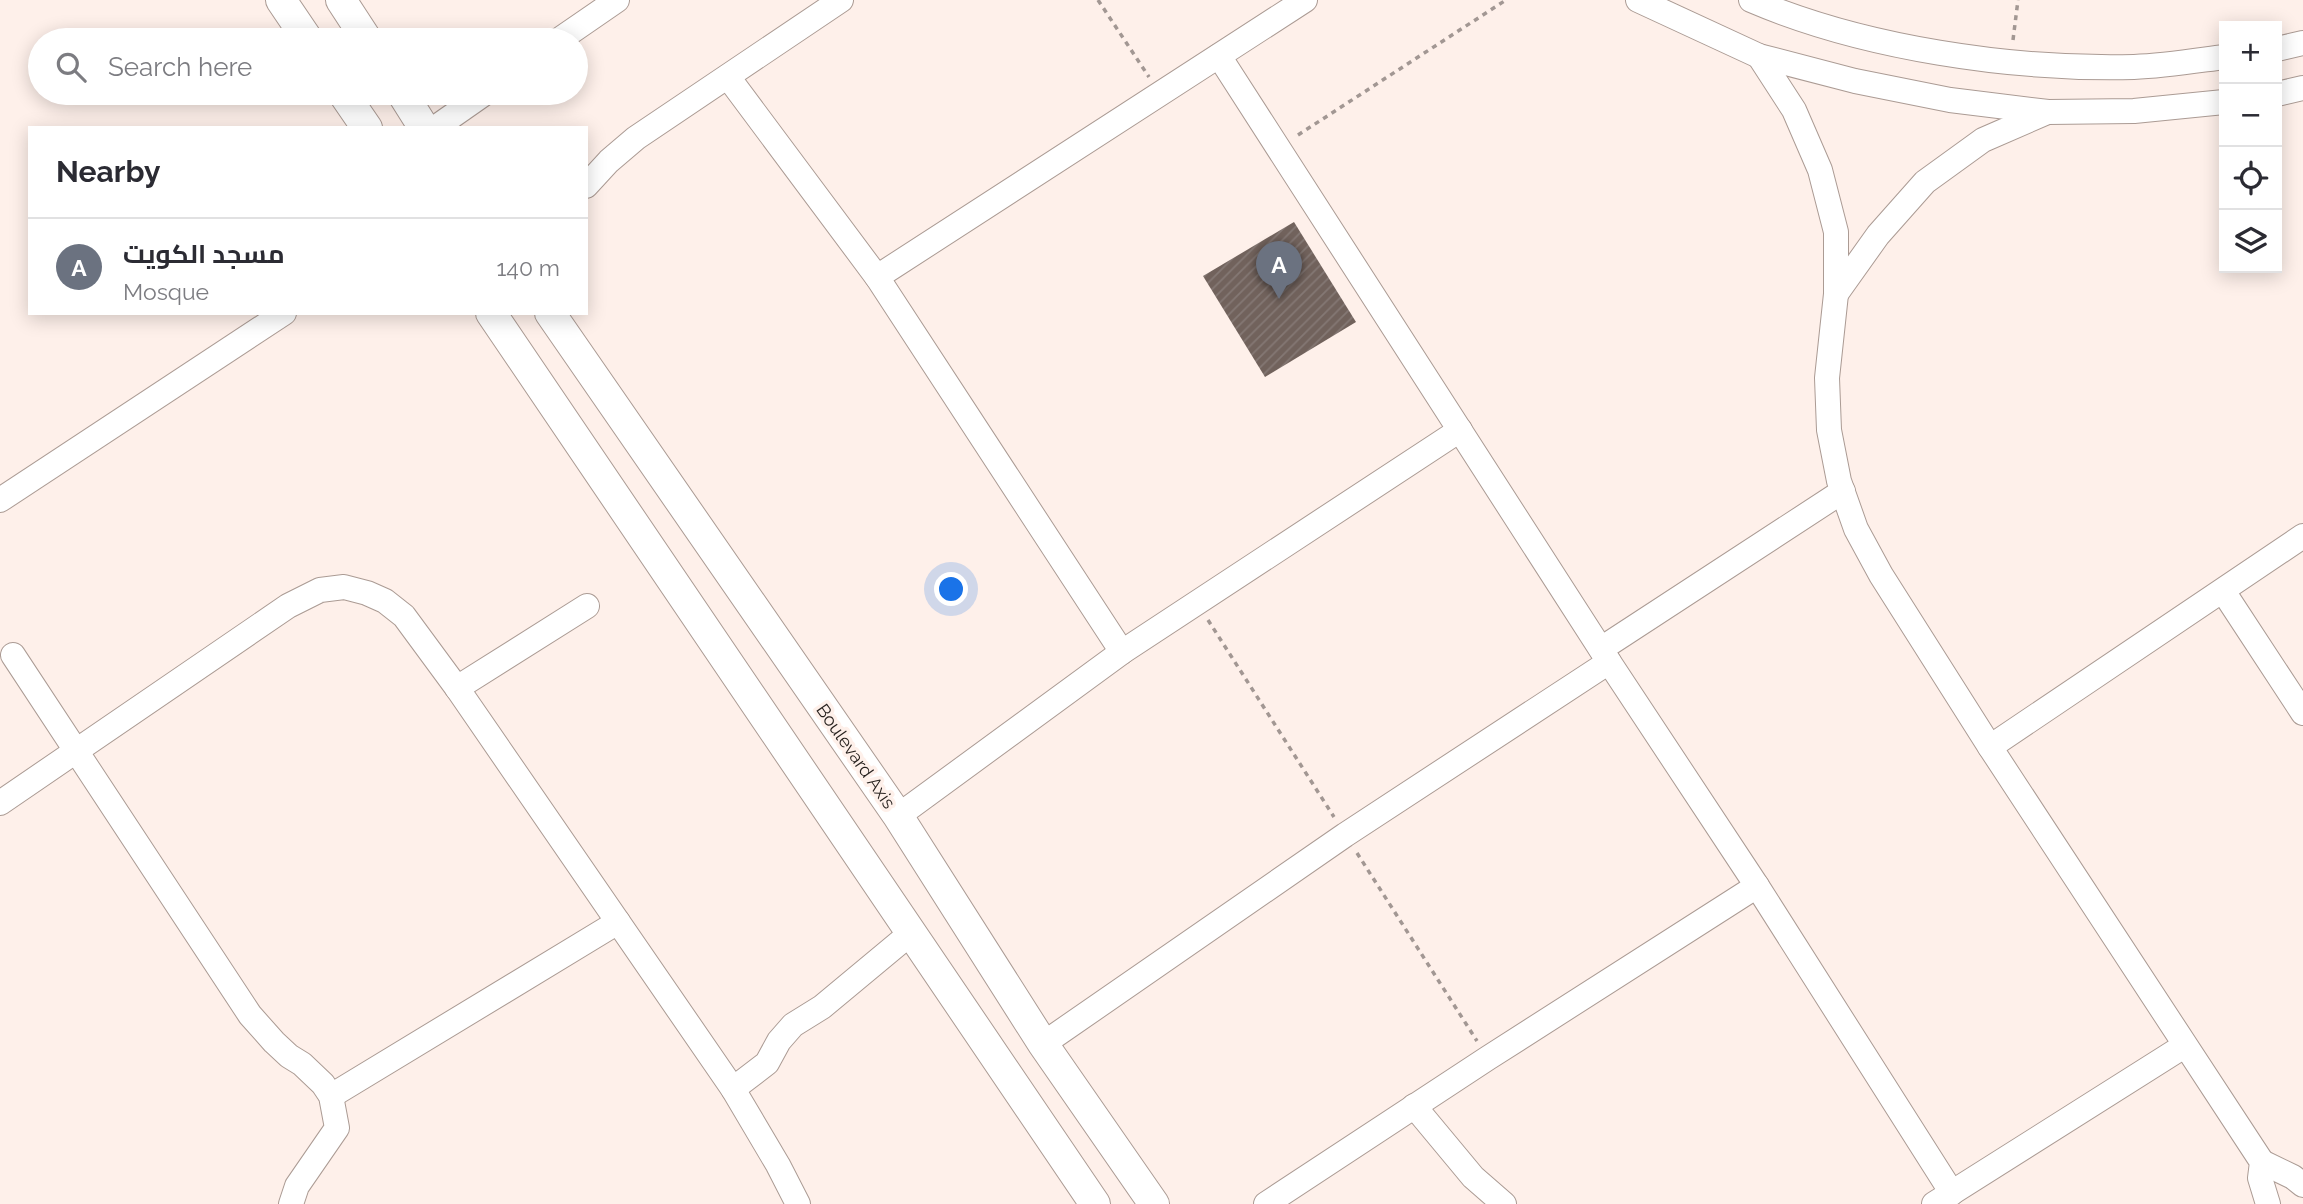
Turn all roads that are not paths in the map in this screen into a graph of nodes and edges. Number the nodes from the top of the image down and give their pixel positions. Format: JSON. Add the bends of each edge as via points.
{"nodes":[{"id":1,"x":281,"y":0,"type":"edge"},
{"id":2,"x":341,"y":0,"type":"edge"},
{"id":3,"x":617,"y":0,"type":"edge"},
{"id":4,"x":841,"y":0,"type":"edge"},
{"id":5,"x":1304,"y":0,"type":"edge"},
{"id":6,"x":1638,"y":0,"type":"edge"},
{"id":7,"x":1751,"y":0,"type":"edge"},
{"id":8,"x":300,"y":28,"type":"edge"},
{"id":9,"x":360,"y":28,"type":"edge"},
{"id":10,"x":576,"y":28,"type":"edge"},
{"id":11,"x":2303,"y":43,"type":"edge"},
{"id":12,"x":2282,"y":48,"type":"edge"},
{"id":13,"x":1219,"y":56,"type":"junction"},
{"id":14,"x":1759,"y":56,"type":"junction"},
{"id":15,"x":2219,"y":58,"type":"edge"},
{"id":16,"x":728,"y":77,"type":"junction"},
{"id":17,"x":2303,"y":88,"type":"edge"},
{"id":18,"x":2282,"y":93,"type":"edge"},
{"id":19,"x":2219,"y":102,"type":"edge"},
{"id":20,"x":351,"y":105,"type":"edge"},
{"id":21,"x":410,"y":105,"type":"edge"},
{"id":22,"x":468,"y":105,"type":"edge"},
{"id":23,"x":2048,"y":112,"type":"junction"},
{"id":24,"x":366,"y":126,"type":"edge"},
{"id":25,"x":423,"y":126,"type":"edge"},
{"id":26,"x":438,"y":126,"type":"edge"},
{"id":27,"x":588,"y":184,"type":"edge"},
{"id":28,"x":877,"y":277,"type":"junction"},
{"id":29,"x":1836,"y":294,"type":"junction"},
{"id":30,"x":281,"y":315,"type":"edge"},
{"id":31,"x":492,"y":315,"type":"edge"},
{"id":32,"x":551,"y":315,"type":"edge"},
{"id":33,"x":1460,"y":430,"type":"junction"},
{"id":34,"x":1843,"y":491,"type":"junction"},
{"id":35,"x":0,"y":500,"type":"edge"},
{"id":36,"x":2303,"y":536,"type":"edge"},
{"id":37,"x":2223,"y":591,"type":"junction"},
{"id":38,"x":587,"y":607,"type":"dead end"},
{"id":39,"x":1122,"y":652,"type":"junction"},
{"id":40,"x":13,"y":655,"type":"dead end"},
{"id":41,"x":1605,"y":655,"type":"junction"},
{"id":42,"x":457,"y":688,"type":"junction"},
{"id":43,"x":2303,"y":713,"type":"edge"},
{"id":44,"x":1990,"y":747,"type":"junction"},
{"id":45,"x":76,"y":751,"type":"junction"},
{"id":46,"x":0,"y":803,"type":"edge"},
{"id":47,"x":898,"y":816,"type":"junction"},
{"id":48,"x":1757,"y":886,"type":"junction"},
{"id":49,"x":618,"y":922,"type":"junction"},
{"id":50,"x":911,"y":933,"type":"junction"},
{"id":51,"x":1043,"y":1044,"type":"junction"},
{"id":52,"x":2184,"y":1046,"type":"junction"},
{"id":53,"x":733,"y":1089,"type":"junction"},
{"id":54,"x":331,"y":1096,"type":"junction"},
{"id":55,"x":1415,"y":1106,"type":"junction"},
{"id":56,"x":2262,"y":1162,"type":"junction"},
{"id":57,"x":2303,"y":1185,"type":"edge"},
{"id":58,"x":1943,"y":1198,"type":"edge"},
{"id":59,"x":291,"y":1204,"type":"edge"},
{"id":60,"x":798,"y":1204,"type":"edge"},
{"id":61,"x":1095,"y":1204,"type":"edge"},
{"id":62,"x":1154,"y":1204,"type":"edge"},
{"id":63,"x":1266,"y":1204,"type":"edge"},
{"id":64,"x":1504,"y":1204,"type":"edge"},
{"id":65,"x":2268,"y":1204,"type":"edge"}],
"edges":[{"from":1,"to":8,"type":"street"},
{"from":2,"to":9,"type":"street"},
{"from":3,"to":10,"type":"street"},
{"from":4,"to":16,"type":"street"},
{"from":5,"to":13,"type":"street"},
{"from":6,"to":14,"type":"street"},
{"from":7,"to":15,"type":"street","via":[[1896,45],[2010,61],[2136,66]]},
{"from":11,"to":12,"type":"street"},
{"from":13,"to":28,"type":"street"},
{"from":13,"to":33,"type":"street"},
{"from":14,"to":23,"type":"street","via":[[1882,87]]},
{"from":14,"to":29,"type":"street","via":[[1794,110],[1820,170],[1836,232]]},
{"from":16,"to":27,"type":"street","via":[[636,138]]},
{"from":16,"to":28,"type":"street"},
{"from":17,"to":18,"type":"street"},
{"from":19,"to":23,"type":"street","via":[[2134,111]]},
{"from":20,"to":24,"type":"street"},
{"from":21,"to":25,"type":"street"},
{"from":22,"to":26,"type":"street"},
{"from":23,"to":29,"type":"street","via":[[1983,139],[1926,182],[1878,235]]},
{"from":28,"to":39,"type":"street"},
{"from":29,"to":34,"type":"street","via":[[1827,378],[1829,430]]},
{"from":30,"to":35,"type":"street"},
{"from":31,"to":50,"type":"street"},
{"from":32,"to":47,"type":"street","name":"Boulevard Axis"},
{"from":33,"to":39,"type":"street"},
{"from":33,"to":41,"type":"street"},
{"from":34,"to":41,"type":"street"},
{"from":34,"to":44,"type":"street","via":[[1856,529],[1881,575]]},
{"from":36,"to":37,"type":"street"},
{"from":37,"to":43,"type":"street"},
{"from":37,"to":44,"type":"street"},
{"from":38,"to":42,"type":"street"},
{"from":39,"to":47,"type":"street"},
{"from":40,"to":45,"type":"street"},
{"from":41,"to":48,"type":"street"},
{"from":41,"to":51,"type":"street"},
{"from":42,"to":45,"type":"street","via":[[404,616],[385,601],[344,587],[320,590],[288,606]]},
{"from":42,"to":49,"type":"street"},
{"from":44,"to":52,"type":"street"},
{"from":45,"to":46,"type":"street"},
{"from":45,"to":54,"type":"street","via":[[250,1015],[274,1042],[313,1073]]},
{"from":47,"to":51,"type":"street","name":"Boulevard Axis"},
{"from":48,"to":55,"type":"street"},
{"from":48,"to":58,"type":"street"},
{"from":49,"to":53,"type":"street"},
{"from":49,"to":54,"type":"street"},
{"from":50,"to":53,"type":"street","via":[[822,1007],[793,1025],[767,1063]]},
{"from":50,"to":61,"type":"street"},
{"from":51,"to":62,"type":"street","name":"Boulevard Axis"},
{"from":52,"to":56,"type":"street"},
{"from":52,"to":58,"type":"street"},
{"from":53,"to":60,"type":"street"},
{"from":54,"to":59,"type":"street","via":[[337,1128],[297,1186]]},
{"from":55,"to":63,"type":"street"},
{"from":55,"to":64,"type":"street","via":[[1473,1177]]},
{"from":56,"to":57,"type":"street"},
{"from":56,"to":65,"type":"street","via":[[2259,1178]]}]}
